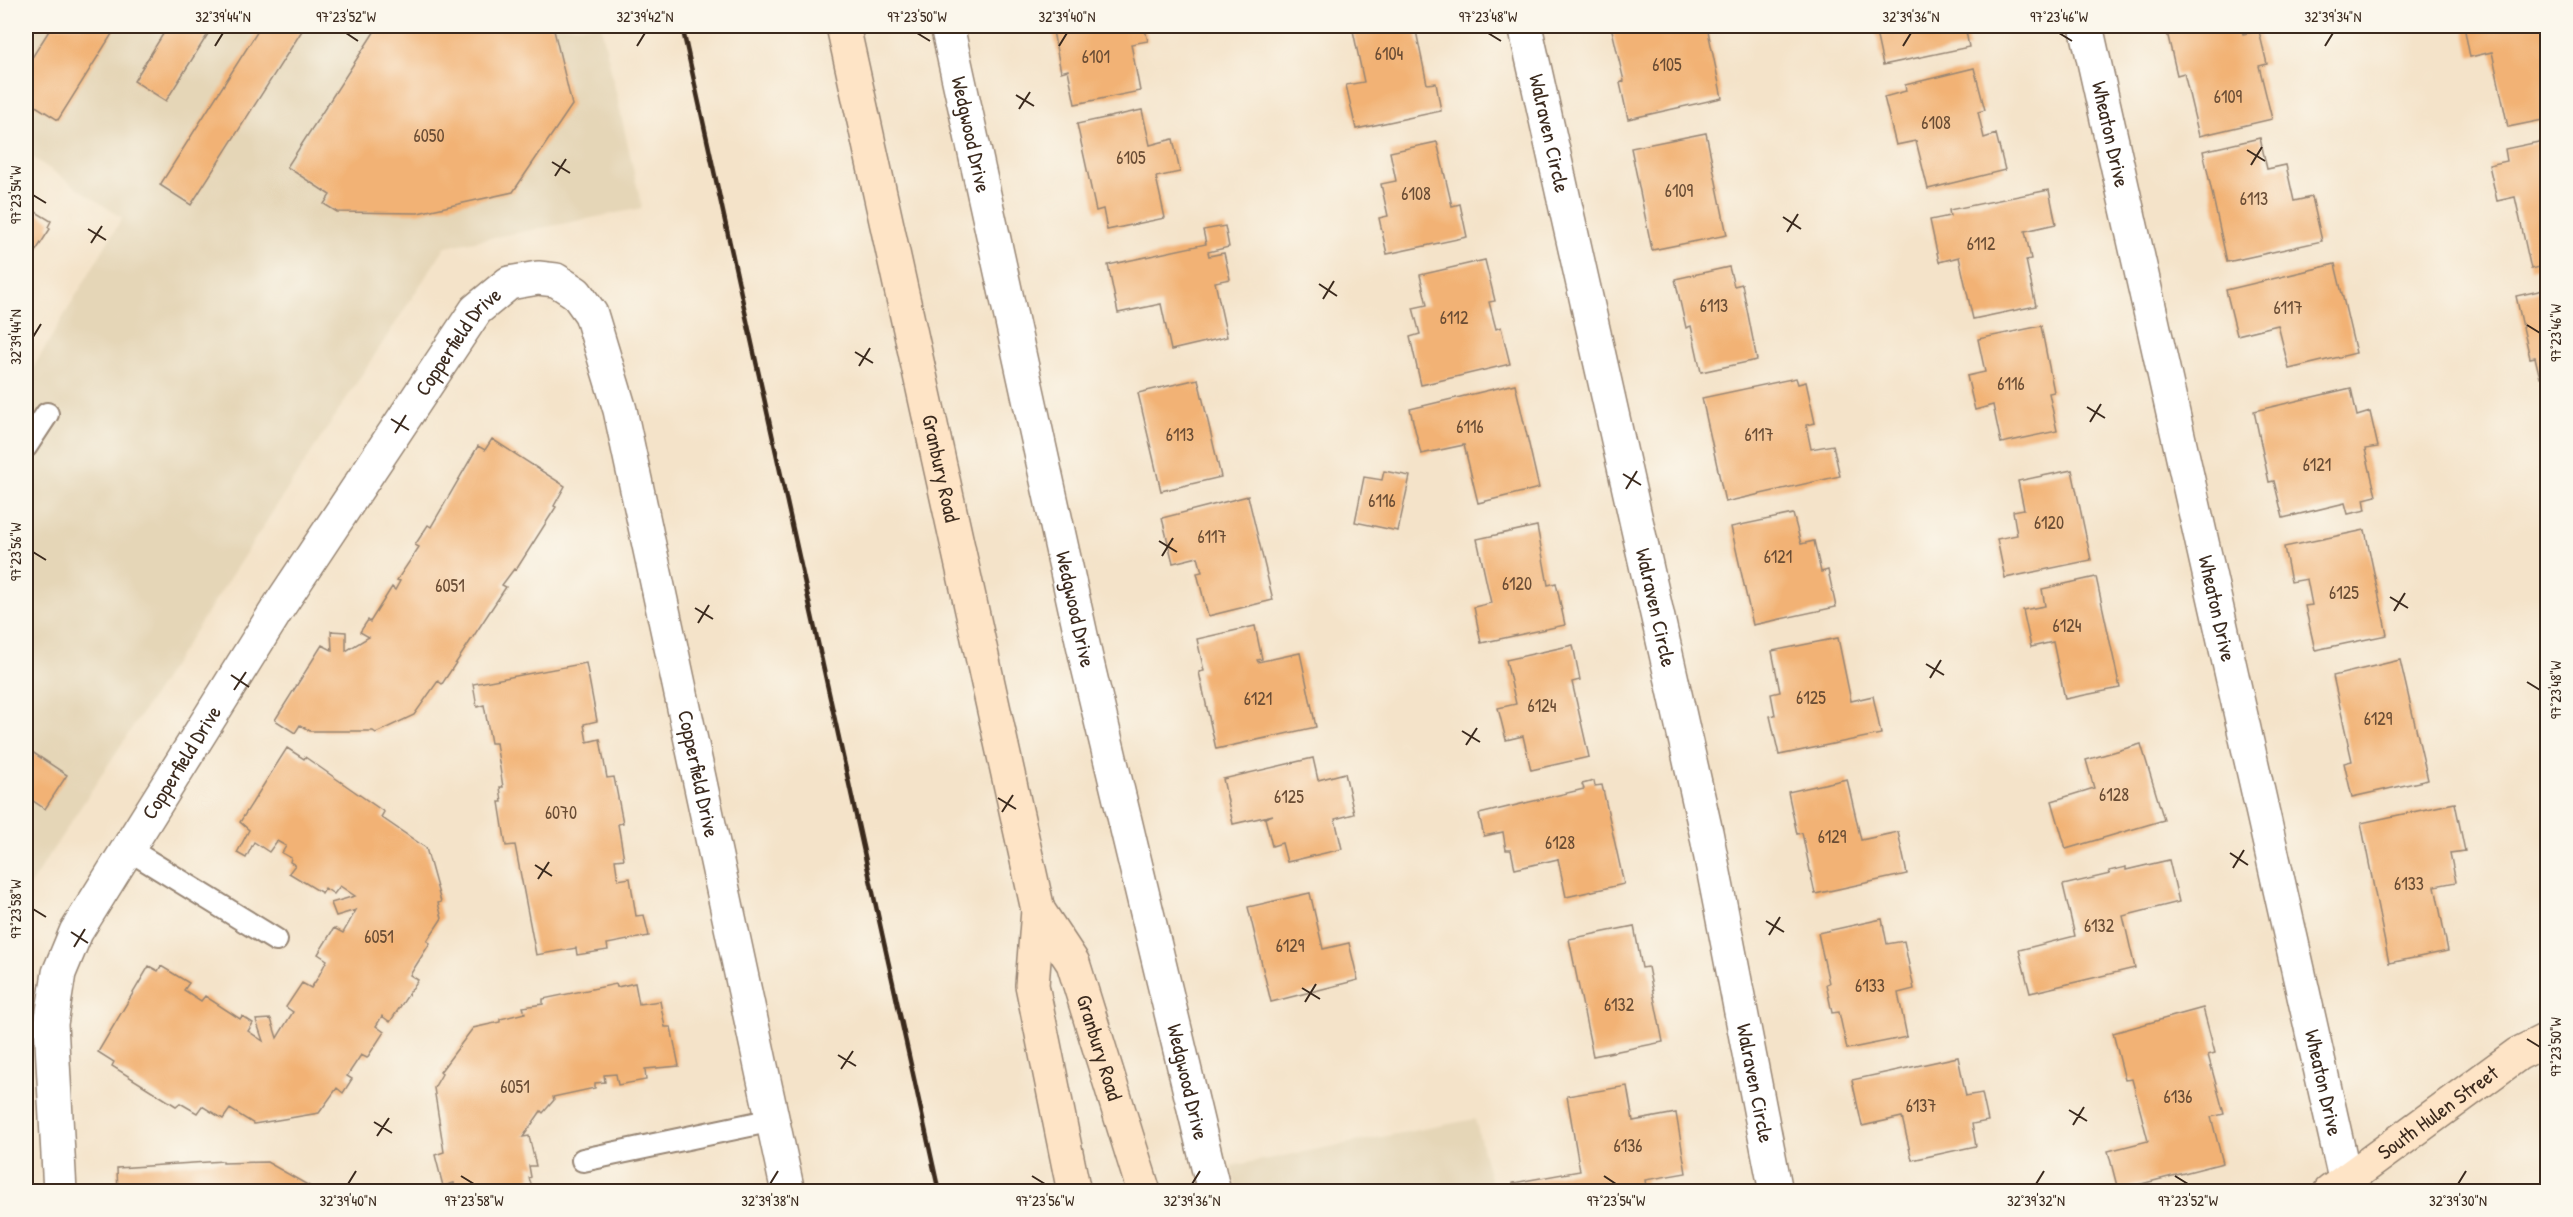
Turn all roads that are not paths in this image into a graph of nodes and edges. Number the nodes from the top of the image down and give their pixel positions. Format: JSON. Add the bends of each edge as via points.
{"nodes":[{"id":1,"x":843,"y":26,"type":"edge"},
{"id":2,"x":947,"y":26,"type":"edge"},
{"id":3,"x":1525,"y":26,"type":"edge"},
{"id":4,"x":2086,"y":26,"type":"edge"},
{"id":5,"x":47,"y":414,"type":"dead end"},
{"id":6,"x":26,"y":446,"type":"edge"},
{"id":7,"x":128,"y":849,"type":"junction"},
{"id":8,"x":1038,"y":910,"type":"junction"},
{"id":9,"x":276,"y":940,"type":"dead end"},
{"id":10,"x":2547,"y":1039,"type":"edge"},
{"id":11,"x":773,"y":1120,"type":"junction"},
{"id":12,"x":583,"y":1160,"type":"dead end"},
{"id":13,"x":2341,"y":1187,"type":"edge"},
{"id":14,"x":1213,"y":1189,"type":"edge"},
{"id":15,"x":60,"y":1191,"type":"edge"},
{"id":16,"x":788,"y":1191,"type":"edge"},
{"id":17,"x":1074,"y":1191,"type":"edge"},
{"id":18,"x":1144,"y":1191,"type":"edge"},
{"id":19,"x":1776,"y":1191,"type":"edge"}],
"edges":[{"from":1,"to":8,"type":"main road","name":"Granbury Road"},
{"from":2,"to":14,"type":"street","name":"Wedgwood Drive","via":[[1086,658]]},
{"from":3,"to":19,"type":"street","name":"Walraven Circle","via":[[1706,832]]},
{"from":4,"to":13,"type":"street","name":"Wheaton Drive"},
{"from":5,"to":6,"type":"lane"},
{"from":7,"to":9,"type":"lane"},
{"from":7,"to":11,"type":"street","name":"Copperfield Drive","via":[[278,608],[476,310],[509,282],[556,280],[576,293],[591,314],[620,410]]},
{"from":7,"to":15,"type":"street","name":"Copperfield Drive","via":[[76,932],[59,973],[51,1024]]},
{"from":8,"to":17,"type":"main road","name":"Granbury Road","via":[[1032,986]]},
{"from":8,"to":18,"type":"main road","name":"Granbury Road","via":[[1073,963]]},
{"from":10,"to":13,"type":"main road","name":"South Hulen Street","via":[[2518,1054]]},
{"from":11,"to":12,"type":"lane"},
{"from":11,"to":16,"type":"street","name":"Copperfield Drive"}]}
